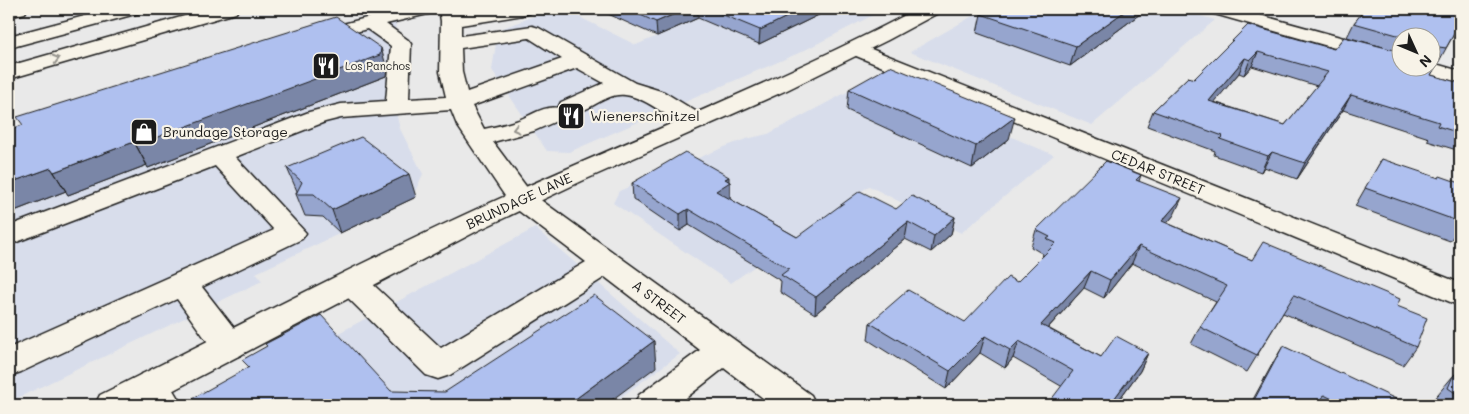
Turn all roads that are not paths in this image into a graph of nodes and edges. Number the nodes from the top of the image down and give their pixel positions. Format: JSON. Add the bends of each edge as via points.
{"nodes":[{"id":1,"x":18,"y":9,"type":"edge"},
{"id":2,"x":98,"y":9,"type":"edge"},
{"id":3,"x":132,"y":9,"type":"edge"},
{"id":4,"x":229,"y":9,"type":"edge"},
{"id":5,"x":425,"y":9,"type":"edge"},
{"id":6,"x":522,"y":9,"type":"edge"},
{"id":7,"x":1218,"y":9,"type":"edge"},
{"id":8,"x":9,"y":11,"type":"edge"},
{"id":9,"x":919,"y":11,"type":"edge"},
{"id":10,"x":370,"y":22,"type":"junction"},
{"id":11,"x":450,"y":24,"type":"edge"},
{"id":12,"x":9,"y":33,"type":"edge"},
{"id":13,"x":9,"y":42,"type":"edge"},
{"id":14,"x":293,"y":44,"type":"edge"},
{"id":15,"x":856,"y":49,"type":"junction"},
{"id":16,"x":1392,"y":58,"type":"edge"},
{"id":17,"x":579,"y":60,"type":"junction"},
{"id":18,"x":9,"y":72,"type":"edge"},
{"id":19,"x":1442,"y":73,"type":"edge"},
{"id":20,"x":1460,"y":78,"type":"edge"},
{"id":21,"x":627,"y":88,"type":"junction"},
{"id":22,"x":459,"y":103,"type":"junction"},
{"id":23,"x":398,"y":107,"type":"junction"},
{"id":24,"x":697,"y":122,"type":"junction"},
{"id":25,"x":478,"y":138,"type":"junction"},
{"id":26,"x":219,"y":155,"type":"junction"},
{"id":27,"x":521,"y":199,"type":"junction"},
{"id":28,"x":9,"y":236,"type":"edge"},
{"id":29,"x":606,"y":263,"type":"junction"},
{"id":30,"x":182,"y":283,"type":"junction"},
{"id":31,"x":352,"y":283,"type":"junction"},
{"id":32,"x":1460,"y":295,"type":"edge"},
{"id":33,"x":228,"y":346,"type":"junction"},
{"id":34,"x":724,"y":350,"type":"junction"},
{"id":35,"x":9,"y":363,"type":"edge"},
{"id":36,"x":158,"y":395,"type":"edge"},
{"id":37,"x":113,"y":405,"type":"edge"},
{"id":38,"x":652,"y":405,"type":"edge"},
{"id":39,"x":798,"y":405,"type":"edge"}],
"edges":[{"from":1,"to":8,"type":"main road"},
{"from":2,"to":12,"type":"main road"},
{"from":3,"to":13,"type":"main road"},
{"from":18,"to":4,"type":"main road","one_way":true},
{"from":5,"to":10,"type":"main road"},
{"from":6,"to":11,"type":"main road"},
{"from":7,"to":16,"type":"main road"},
{"from":9,"to":15,"type":"main road","name":"BRUNDAGE LANE"},
{"from":10,"to":14,"type":"main road"},
{"from":10,"to":23,"type":"main road","via":[[401,44]]},
{"from":11,"to":17,"type":"main road","via":[[532,32]]},
{"from":11,"to":22,"type":"main road","name":"A STREET","via":[[451,72]]},
{"from":15,"to":24,"type":"main road","name":"BRUNDAGE LANE"},
{"from":15,"to":32,"type":"main road","name":"CEDAR STREET"},
{"from":17,"to":21,"type":"main road"},
{"from":17,"to":22,"type":"main road"},
{"from":19,"to":20,"type":"main road"},
{"from":21,"to":24,"type":"main road","via":[[656,97]]},
{"from":21,"to":25,"type":"main road","one_way":true,"via":[[608,89],[526,126]]},
{"from":22,"to":23,"type":"main road"},
{"from":22,"to":25,"type":"main road","name":"A STREET"},
{"from":23,"to":26,"type":"main road","via":[[324,115]]},
{"from":24,"to":27,"type":"main road","name":"BRUNDAGE LANE"},
{"from":25,"to":27,"type":"main road","name":"A STREET"},
{"from":26,"to":28,"type":"main road"},
{"from":26,"to":30,"type":"main road","via":[[292,232]]},
{"from":27,"to":29,"type":"main road","name":"A STREET"},
{"from":27,"to":31,"type":"main road","name":"BRUNDAGE LANE"},
{"from":29,"to":31,"type":"main road","via":[[438,366]]},
{"from":29,"to":34,"type":"main road","name":"A STREET"},
{"from":30,"to":33,"type":"main road"},
{"from":30,"to":35,"type":"main road"},
{"from":31,"to":33,"type":"main road","name":"BRUNDAGE LANE"},
{"from":33,"to":36,"type":"main road","name":"BRUNDAGE LANE"},
{"from":34,"to":38,"type":"main road"},
{"from":34,"to":39,"type":"main road","name":"A STREET"},
{"from":36,"to":37,"type":"main road","name":"BRUNDAGE LANE"}]}
